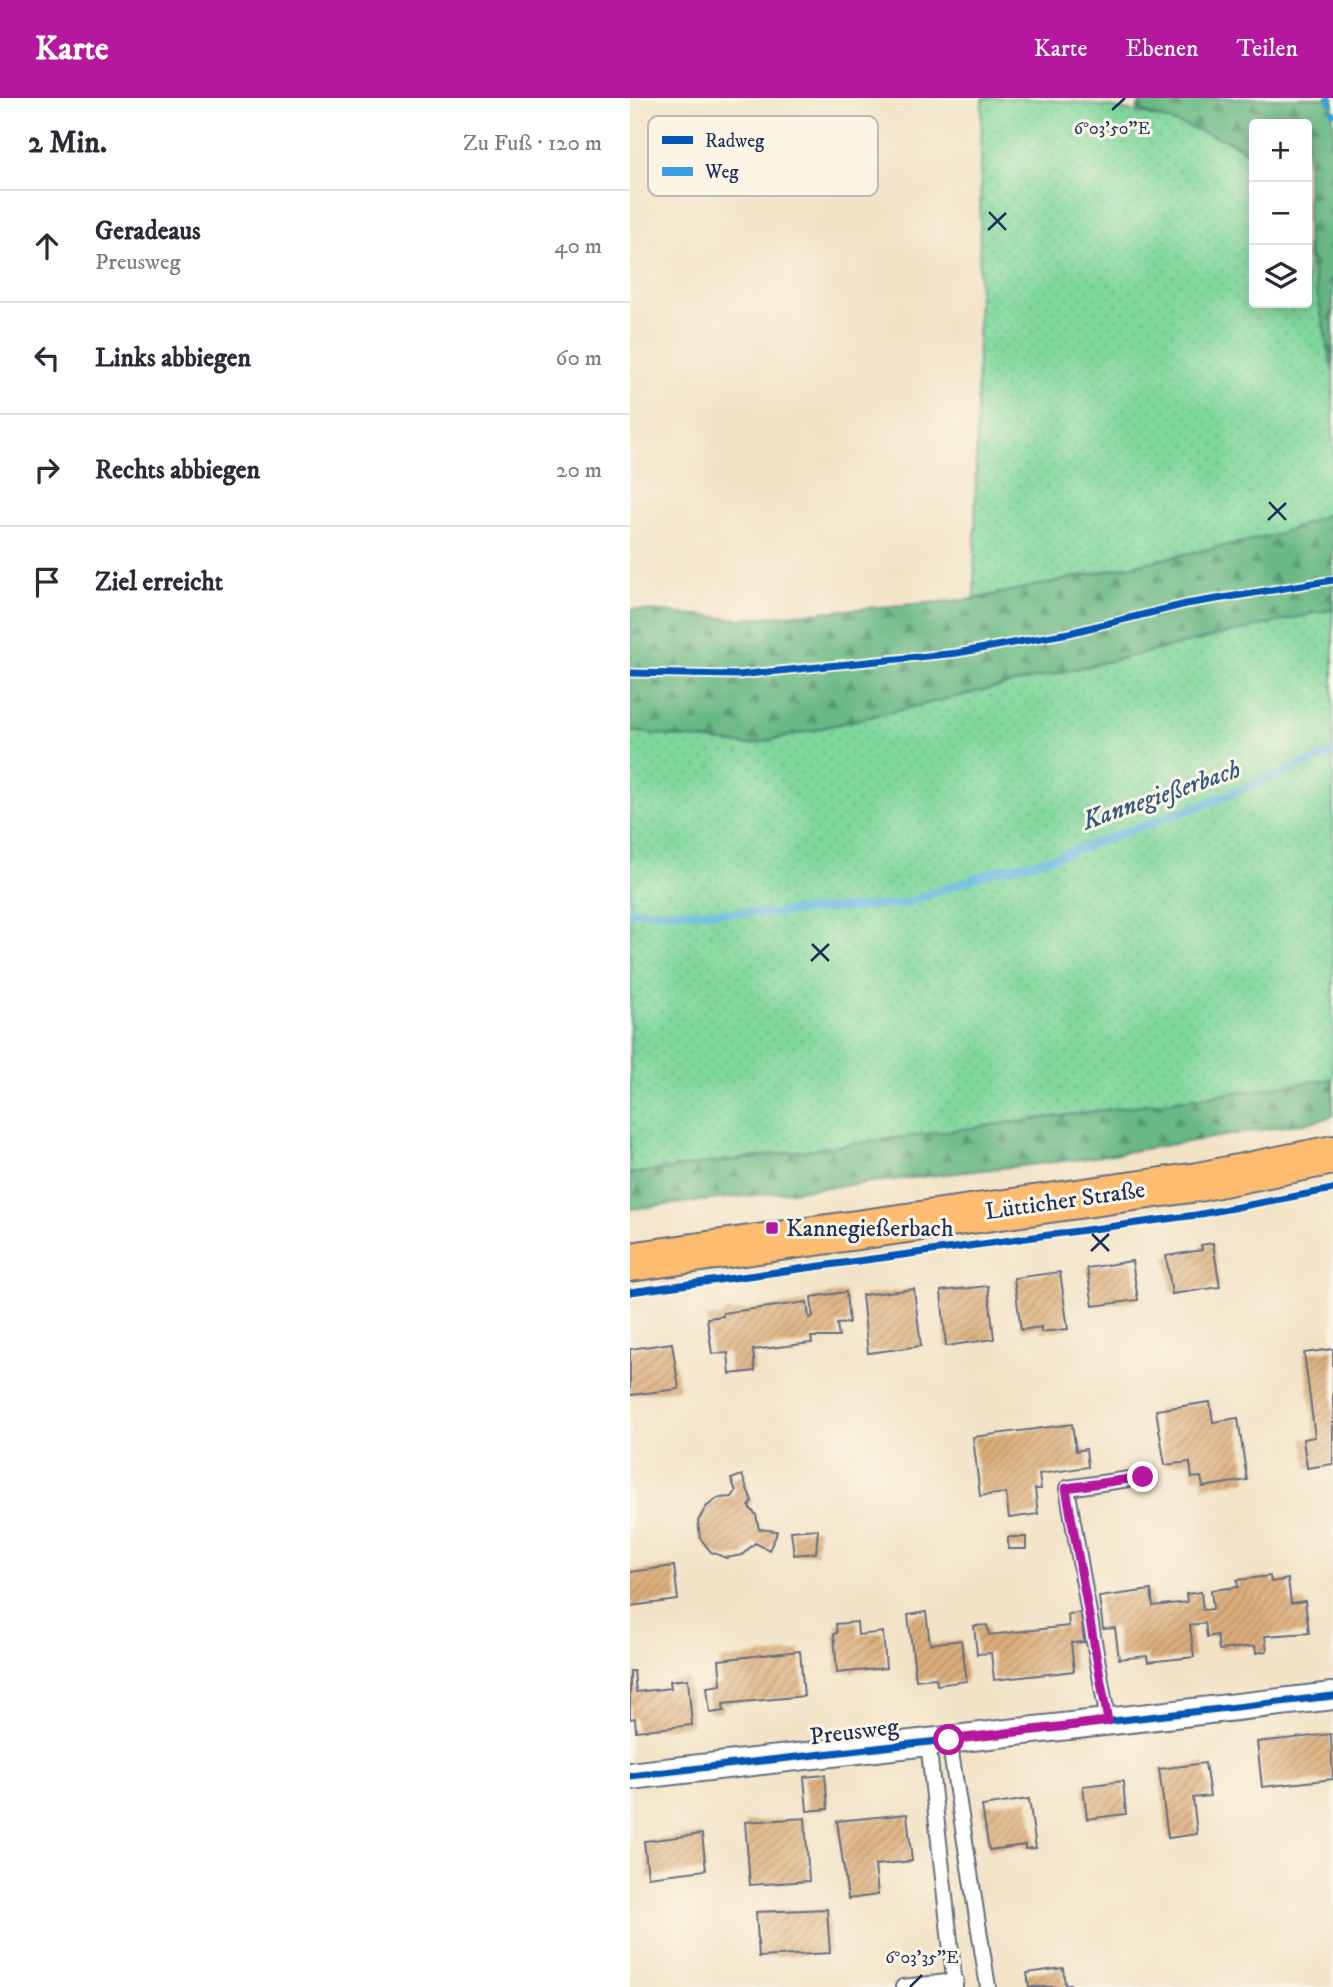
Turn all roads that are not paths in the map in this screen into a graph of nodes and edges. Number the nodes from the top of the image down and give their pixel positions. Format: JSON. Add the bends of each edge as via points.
{"nodes":[{"id":1,"x":1333,"y":1155,"type":"edge"},
{"id":2,"x":630,"y":1262,"type":"edge"},
{"id":3,"x":1143,"y":1477,"type":"dead end"},
{"id":4,"x":1333,"y":1696,"type":"edge"},
{"id":5,"x":1108,"y":1721,"type":"junction"},
{"id":6,"x":938,"y":1741,"type":"junction"},
{"id":7,"x":630,"y":1776,"type":"edge"},
{"id":8,"x":955,"y":1984,"type":"edge"},
{"id":9,"x":903,"y":1987,"type":"edge"},
{"id":10,"x":988,"y":1987,"type":"edge"}],
"edges":[{"from":1,"to":2,"type":"main road","name":"Lütticher Straße","via":[[1198,1182]]},
{"from":3,"to":5,"type":"lane","via":[[1066,1488]]},
{"from":4,"to":5,"type":"street","name":"Preusweg"},
{"from":5,"to":6,"type":"street","name":"Preusweg"},
{"from":6,"to":7,"type":"street","name":"Preusweg"},
{"from":6,"to":8,"type":"lane"},
{"from":6,"to":10,"type":"lane"},
{"from":8,"to":9,"type":"lane"}]}
